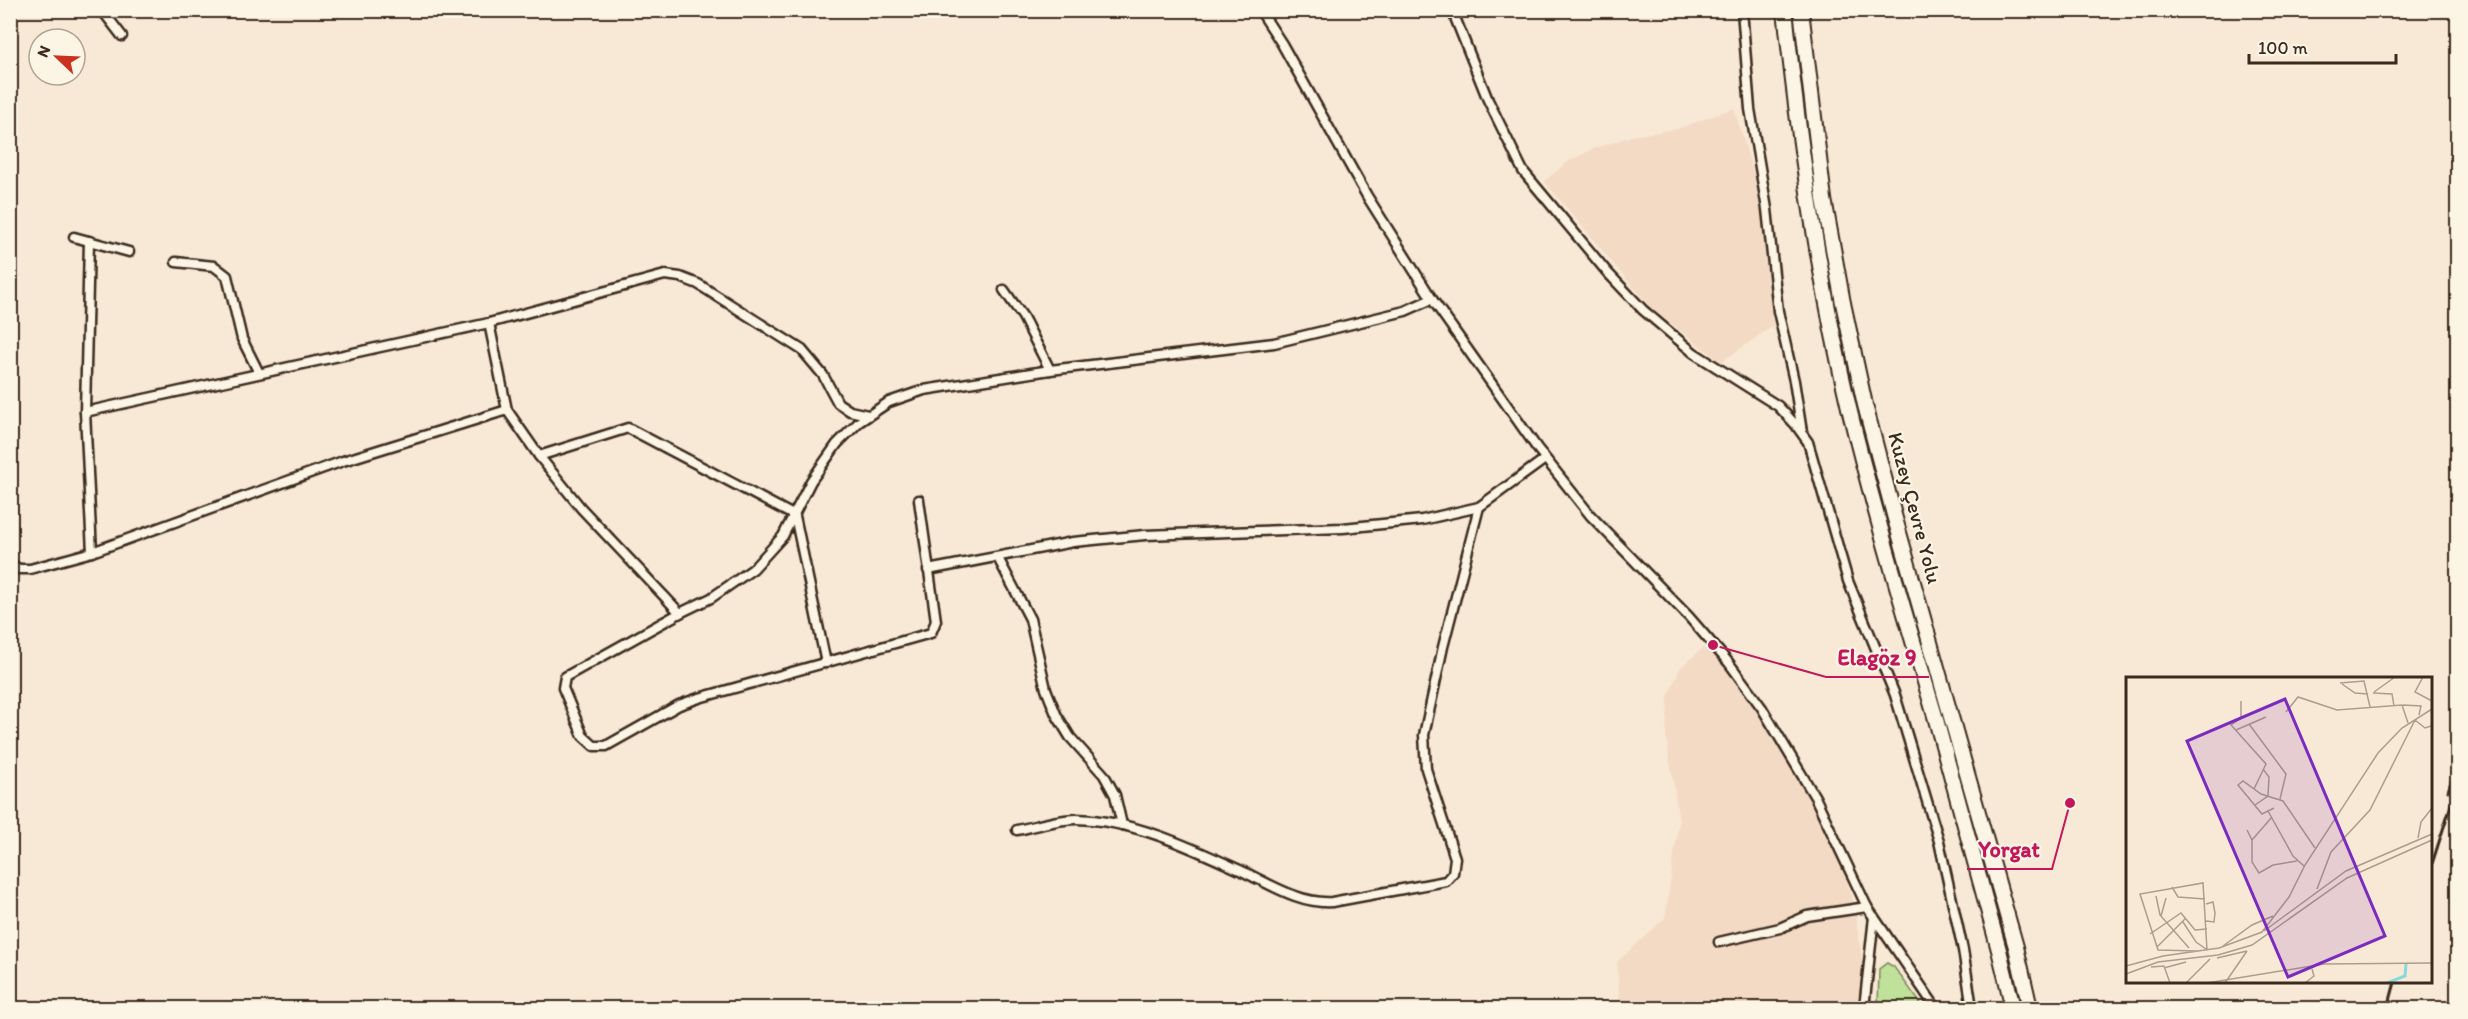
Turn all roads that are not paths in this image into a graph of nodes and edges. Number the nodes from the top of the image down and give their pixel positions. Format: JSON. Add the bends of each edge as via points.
{"nodes":[{"id":1,"x":102,"y":10,"type":"edge"},
{"id":2,"x":1260,"y":10,"type":"edge"},
{"id":3,"x":1452,"y":10,"type":"edge"},
{"id":4,"x":1742,"y":10,"type":"edge"},
{"id":5,"x":1785,"y":10,"type":"edge"},
{"id":6,"x":1801,"y":10,"type":"edge"},
{"id":7,"x":122,"y":36,"type":"dead end"},
{"id":8,"x":74,"y":237,"type":"dead end"},
{"id":9,"x":89,"y":241,"type":"junction"},
{"id":10,"x":129,"y":252,"type":"dead end"},
{"id":11,"x":176,"y":262,"type":"dead end"},
{"id":12,"x":1004,"y":290,"type":"dead end"},
{"id":13,"x":1432,"y":299,"type":"junction"},
{"id":14,"x":489,"y":323,"type":"junction"},
{"id":15,"x":1050,"y":370,"type":"junction"},
{"id":16,"x":260,"y":372,"type":"junction"},
{"id":17,"x":507,"y":410,"type":"junction"},
{"id":18,"x":85,"y":412,"type":"junction"},
{"id":19,"x":868,"y":415,"type":"junction"},
{"id":20,"x":1802,"y":433,"type":"junction"},
{"id":21,"x":539,"y":456,"type":"junction"},
{"id":22,"x":1545,"y":459,"type":"junction"},
{"id":23,"x":919,"y":500,"type":"dead end"},
{"id":24,"x":1479,"y":507,"type":"junction"},
{"id":25,"x":795,"y":516,"type":"junction"},
{"id":26,"x":92,"y":552,"type":"junction"},
{"id":27,"x":998,"y":558,"type":"junction"},
{"id":28,"x":10,"y":564,"type":"edge"},
{"id":29,"x":928,"y":570,"type":"junction"},
{"id":30,"x":680,"y":613,"type":"junction"},
{"id":31,"x":826,"y":663,"type":"junction"},
{"id":32,"x":1122,"y":825,"type":"junction"},
{"id":33,"x":1017,"y":830,"type":"dead end"},
{"id":34,"x":1867,"y":907,"type":"junction"},
{"id":35,"x":1874,"y":917,"type":"junction"},
{"id":36,"x":1719,"y":942,"type":"dead end"},
{"id":37,"x":1864,"y":1008,"type":"edge"},
{"id":38,"x":1936,"y":1008,"type":"edge"},
{"id":39,"x":1971,"y":1008,"type":"edge"},
{"id":40,"x":2013,"y":1008,"type":"edge"},
{"id":41,"x":2030,"y":1008,"type":"edge"}],
"edges":[{"from":1,"to":7,"type":"street"},
{"from":2,"to":13,"type":"street","via":[[1367,196]]},
{"from":3,"to":20,"type":"street","via":[[1519,164],[1592,254],[1662,328],[1711,365],[1767,398]]},
{"from":4,"to":20,"type":"street","via":[[1750,109],[1767,209],[1778,310]]},
{"from":5,"to":40,"type":"highway","name":"Kuzey Çevre Yolu","via":[[1809,201],[1849,407]]},
{"from":6,"to":41,"type":"highway","name":"Kuzey Çevre Yolu","via":[[1824,199],[1865,405]]},
{"from":8,"to":9,"type":"street"},
{"from":9,"to":10,"type":"street"},
{"from":9,"to":18,"type":"street"},
{"from":11,"to":16,"type":"street","via":[[214,266],[226,276],[242,339]]},
{"from":12,"to":15,"type":"street","via":[[1023,317]]},
{"from":13,"to":15,"type":"street","via":[[1405,311],[1274,343]]},
{"from":13,"to":22,"type":"street"},
{"from":14,"to":16,"type":"street"},
{"from":14,"to":17,"type":"street"},
{"from":14,"to":19,"type":"street","via":[[657,276],[680,277],[698,284],[802,350],[823,375],[838,403]]},
{"from":15,"to":19,"type":"street","via":[[924,390],[889,402]]},
{"from":16,"to":18,"type":"street"},
{"from":17,"to":21,"type":"street"},
{"from":17,"to":26,"type":"street","via":[[343,461]]},
{"from":18,"to":26,"type":"street"},
{"from":19,"to":25,"type":"street","via":[[831,451]]},
{"from":20,"to":39,"type":"street","via":[[1808,442],[1848,581],[1895,695],[1939,840]]},
{"from":21,"to":25,"type":"street","via":[[628,428]]},
{"from":21,"to":30,"type":"street","via":[[581,508]]},
{"from":22,"to":24,"type":"street"},
{"from":22,"to":34,"type":"street","via":[[1591,516],[1689,617],[1746,685],[1815,796]]},
{"from":23,"to":29,"type":"street"},
{"from":24,"to":27,"type":"street","via":[[1422,520],[1343,528],[1145,535],[1073,542]]},
{"from":24,"to":32,"type":"street","via":[[1424,735],[1426,769],[1455,858],[1453,873],[1446,881],[1315,902],[1192,848]]},
{"from":25,"to":30,"type":"street","via":[[753,569],[711,598]]},
{"from":25,"to":31,"type":"street"},
{"from":26,"to":28,"type":"street","via":[[30,569]]},
{"from":27,"to":29,"type":"street"},
{"from":27,"to":32,"type":"street","via":[[1030,619],[1046,689],[1056,714],[1070,737],[1104,775]]},
{"from":29,"to":31,"type":"street","via":[[936,621],[930,633]]},
{"from":30,"to":31,"type":"street","via":[[565,677],[564,692],[588,744],[606,746],[679,705]]},
{"from":32,"to":33,"type":"street","via":[[1074,819]]},
{"from":34,"to":35,"type":"street"},
{"from":34,"to":36,"type":"street","via":[[1807,916],[1780,928]]},
{"from":35,"to":37,"type":"street"},
{"from":35,"to":38,"type":"street"}]}
